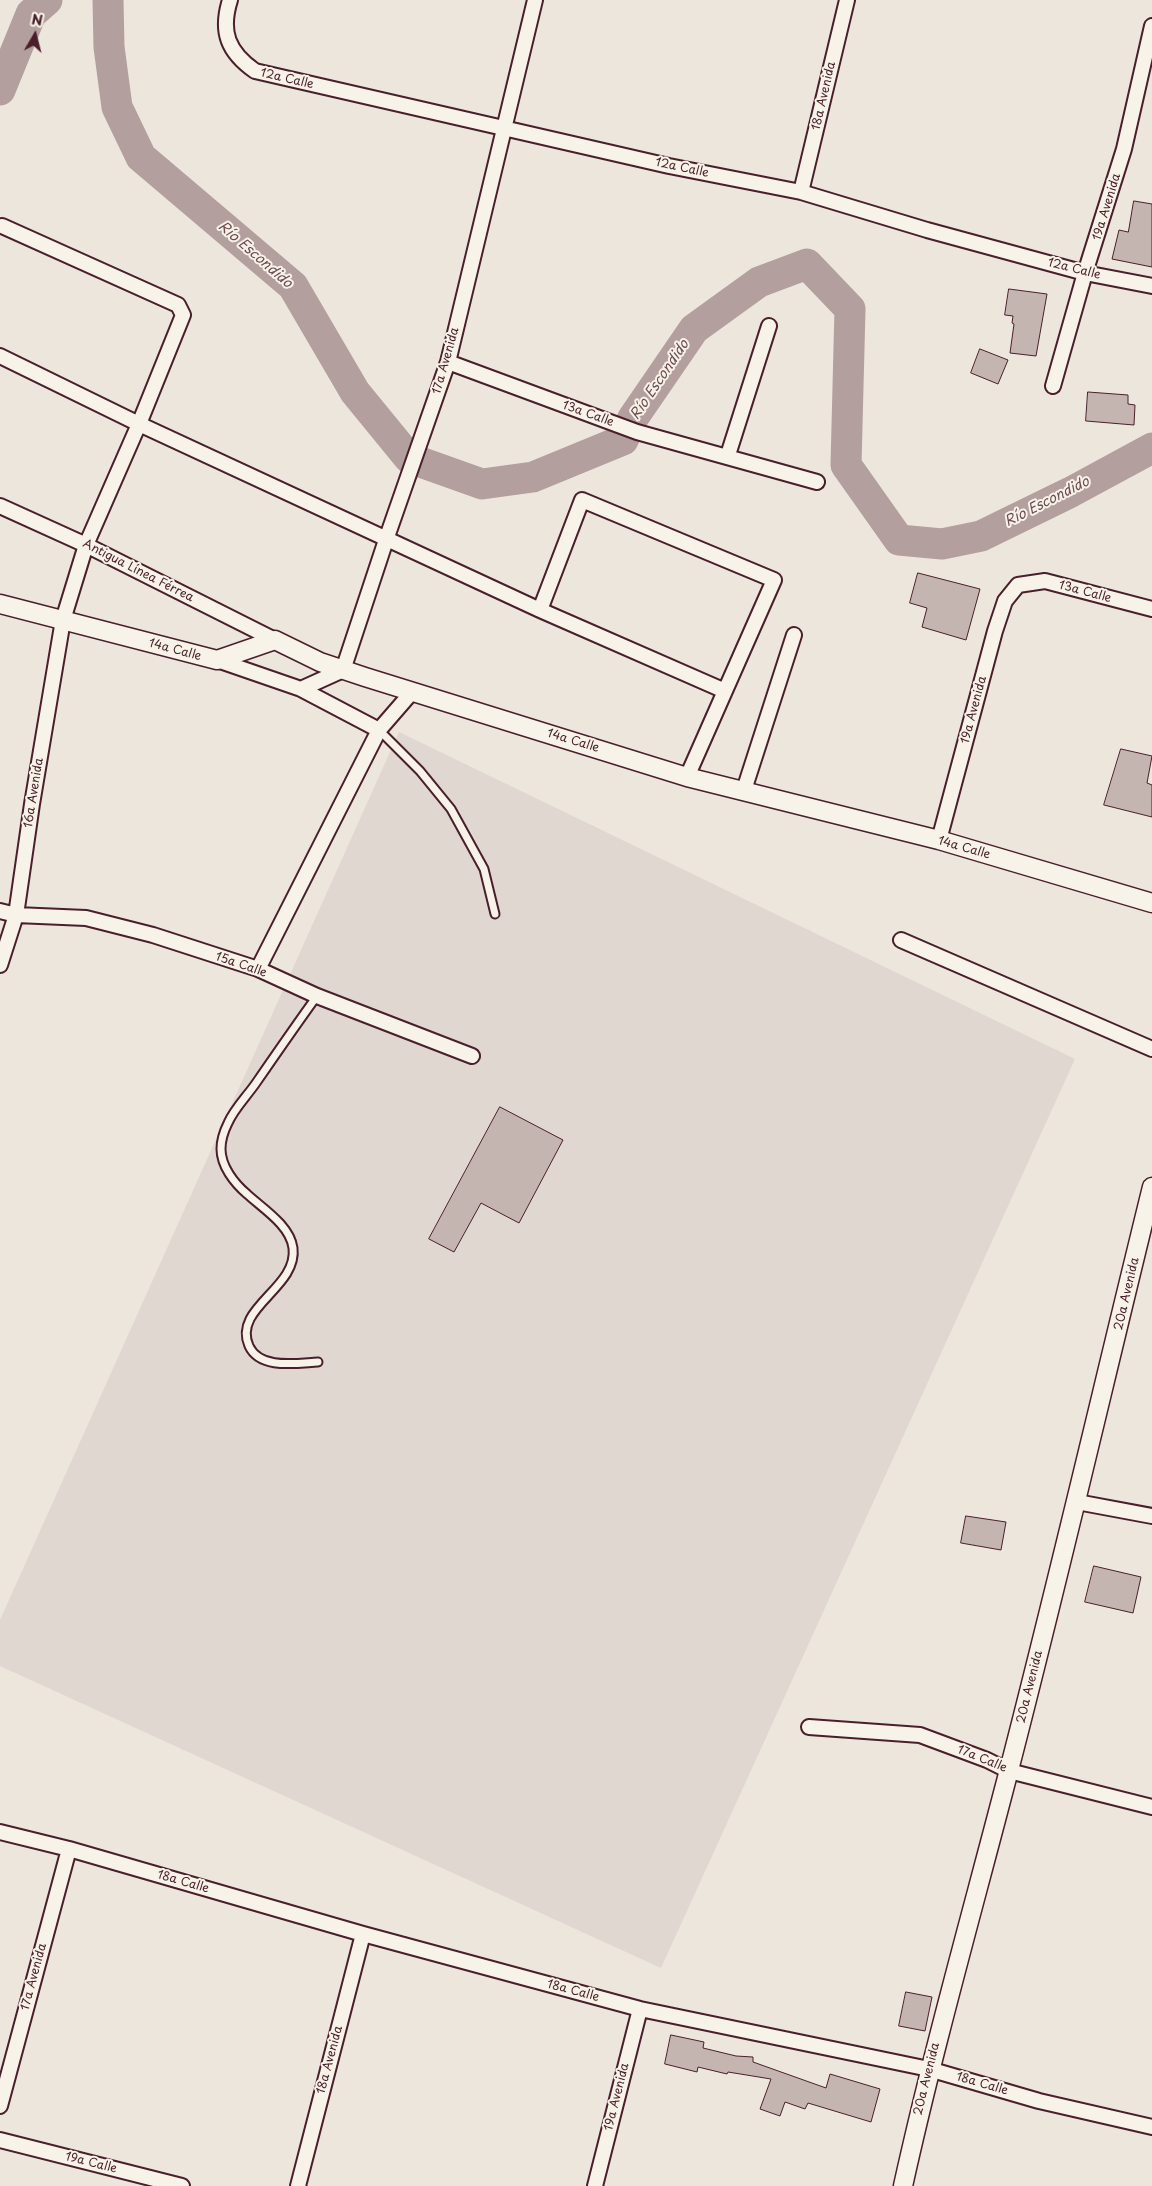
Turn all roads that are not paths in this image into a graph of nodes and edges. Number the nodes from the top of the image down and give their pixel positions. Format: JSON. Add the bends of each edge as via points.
{"nodes":[{"id":1,"x":230,"y":0,"type":"edge"},
{"id":2,"x":536,"y":0,"type":"edge"},
{"id":3,"x":847,"y":0,"type":"edge"},
{"id":4,"x":1152,"y":26,"type":"edge"},
{"id":5,"x":504,"y":128,"type":"junction"},
{"id":6,"x":802,"y":192,"type":"junction"},
{"id":7,"x":2,"y":226,"type":"dead end"},
{"id":8,"x":1085,"y":273,"type":"junction"},
{"id":9,"x":1152,"y":286,"type":"edge"},
{"id":10,"x":769,"y":326,"type":"dead end"},
{"id":11,"x":0,"y":356,"type":"edge"},
{"id":12,"x":448,"y":362,"type":"junction"},
{"id":13,"x":1053,"y":386,"type":"dead end"},
{"id":14,"x":139,"y":424,"type":"junction"},
{"id":15,"x":728,"y":456,"type":"junction"},
{"id":16,"x":817,"y":482,"type":"dead end"},
{"id":17,"x":0,"y":506,"type":"edge"},
{"id":18,"x":386,"y":537,"type":"junction"},
{"id":19,"x":86,"y":545,"type":"junction"},
{"id":20,"x":1018,"y":585,"type":"joint"},
{"id":21,"x":0,"y":604,"type":"edge"},
{"id":22,"x":1152,"y":609,"type":"edge"},
{"id":23,"x":540,"y":610,"type":"junction"},
{"id":24,"x":63,"y":620,"type":"junction"},
{"id":25,"x":794,"y":635,"type":"dead end"},
{"id":26,"x":275,"y":640,"type":"junction"},
{"id":27,"x":217,"y":660,"type":"junction"},
{"id":28,"x":343,"y":670,"type":"junction"},
{"id":29,"x":301,"y":689,"type":"junction"},
{"id":30,"x":725,"y":691,"type":"junction"},
{"id":31,"x":412,"y":692,"type":"junction"},
{"id":32,"x":379,"y":730,"type":"junction"},
{"id":33,"x":687,"y":777,"type":"junction"},
{"id":34,"x":744,"y":790,"type":"junction"},
{"id":35,"x":939,"y":840,"type":"junction"},
{"id":36,"x":1152,"y":904,"type":"edge"},
{"id":37,"x":0,"y":911,"type":"edge"},
{"id":38,"x":496,"y":914,"type":"dead end"},
{"id":39,"x":16,"y":915,"type":"junction"},
{"id":40,"x":901,"y":940,"type":"dead end"},
{"id":41,"x":0,"y":964,"type":"edge"},
{"id":42,"x":258,"y":969,"type":"junction"},
{"id":43,"x":317,"y":996,"type":"junction"},
{"id":44,"x":1152,"y":1049,"type":"edge"},
{"id":45,"x":472,"y":1056,"type":"dead end"},
{"id":46,"x":1152,"y":1188,"type":"edge"},
{"id":47,"x":318,"y":1362,"type":"dead end"},
{"id":48,"x":1077,"y":1502,"type":"junction"},
{"id":49,"x":1152,"y":1516,"type":"edge"},
{"id":50,"x":809,"y":1727,"type":"dead end"},
{"id":51,"x":1009,"y":1771,"type":"junction"},
{"id":52,"x":1152,"y":1808,"type":"edge"},
{"id":53,"x":0,"y":1832,"type":"edge"},
{"id":54,"x":69,"y":1849,"type":"junction"},
{"id":55,"x":363,"y":1934,"type":"junction"},
{"id":56,"x":640,"y":2009,"type":"junction"},
{"id":57,"x":929,"y":2069,"type":"junction"},
{"id":58,"x":0,"y":2106,"type":"edge"},
{"id":59,"x":1152,"y":2127,"type":"edge"},
{"id":60,"x":0,"y":2140,"type":"edge"},
{"id":61,"x":182,"y":2186,"type":"edge"},
{"id":62,"x":298,"y":2186,"type":"edge"},
{"id":63,"x":595,"y":2186,"type":"edge"},
{"id":64,"x":903,"y":2186,"type":"edge"}],
"edges":[{"from":1,"to":5,"type":"street","name":"12a Calle","via":[[226,36],[240,60],[255,71]]},
{"from":2,"to":5,"type":"street","name":"17a Avenida"},
{"from":3,"to":6,"type":"street","name":"18a Avenida"},
{"from":4,"to":8,"type":"street","name":"19a Avenida","via":[[1124,149]]},
{"from":5,"to":6,"type":"street","name":"12a Calle","via":[[669,166]]},
{"from":5,"to":12,"type":"street","name":"17a Avenida"},
{"from":6,"to":8,"type":"street","name":"12a Calle"},
{"from":7,"to":14,"type":"street","name":"16a Avenida","via":[[178,305],[183,315]]},
{"from":8,"to":9,"type":"street","name":"12a Calle"},
{"from":8,"to":13,"type":"street","name":"19a Avenida"},
{"from":10,"to":15,"type":"street"},
{"from":11,"to":14,"type":"street"},
{"from":12,"to":15,"type":"street","name":"13a Calle","via":[[637,432]]},
{"from":12,"to":18,"type":"street","name":"17a Avenida"},
{"from":14,"to":18,"type":"street"},
{"from":14,"to":19,"type":"street","name":"16a Avenida"},
{"from":15,"to":16,"type":"street","name":"13a Calle"},
{"from":17,"to":19,"type":"street","name":"Antigua Línea Férrea"},
{"from":18,"to":23,"type":"street"},
{"from":18,"to":28,"type":"street","name":"17a Avenida"},
{"from":19,"to":24,"type":"street","name":"16a Avenida"},
{"from":19,"to":26,"type":"street","name":"Antigua Línea Férrea"},
{"from":20,"to":22,"type":"street","name":"13a Calle","via":[[1044,581]]},
{"from":20,"to":35,"type":"street","name":"19a Avenida","via":[[1005,602],[995,630]]},
{"from":21,"to":24,"type":"street","name":"14a Calle"},
{"from":23,"to":30,"type":"street"},
{"from":23,"to":30,"type":"street","via":[[582,500],[774,580]]},
{"from":24,"to":27,"type":"street","name":"14a Calle"},
{"from":24,"to":39,"type":"street","name":"16a Avenida"},
{"from":25,"to":34,"type":"street"},
{"from":26,"to":27,"type":"street","name":"14a Calle"},
{"from":26,"to":28,"type":"street","name":"14a Calle"},
{"from":27,"to":29,"type":"street"},
{"from":28,"to":29,"type":"street"},
{"from":28,"to":31,"type":"street","name":"14a Calle"},
{"from":29,"to":32,"type":"street"},
{"from":30,"to":33,"type":"street"},
{"from":31,"to":32,"type":"street"},
{"from":31,"to":33,"type":"street","name":"14a Calle"},
{"from":32,"to":38,"type":"lane","via":[[420,771],[451,809],[484,869]]},
{"from":32,"to":42,"type":"street"},
{"from":33,"to":34,"type":"street","name":"14a Calle"},
{"from":34,"to":35,"type":"street","name":"14a Calle"},
{"from":35,"to":36,"type":"street","name":"14a Calle"},
{"from":37,"to":39,"type":"street","name":"15a Calle"},
{"from":39,"to":41,"type":"street","name":"16a Avenida"},
{"from":39,"to":42,"type":"street","name":"15a Calle","via":[[86,918],[153,935]]},
{"from":40,"to":44,"type":"street"},
{"from":42,"to":43,"type":"street","name":"15a Calle"},
{"from":43,"to":45,"type":"street","name":"15a Calle"},
{"from":43,"to":47,"type":"lane","via":[[228,1122],[221,1148],[223,1162],[232,1177],[282,1226],[290,1236],[293,1249],[286,1276],[253,1312],[246,1326],[246,1339],[252,1352],[266,1360],[285,1364]]},
{"from":46,"to":48,"type":"street","name":"20a Avenida"},
{"from":48,"to":49,"type":"street"},
{"from":48,"to":51,"type":"street","name":"20a Avenida"},
{"from":50,"to":51,"type":"street","name":"17a Calle","via":[[920,1735]]},
{"from":51,"to":52,"type":"street","name":"17a Calle"},
{"from":51,"to":57,"type":"street","name":"20a Avenida"},
{"from":53,"to":54,"type":"street","name":"18a Calle"},
{"from":54,"to":55,"type":"street","name":"18a Calle"},
{"from":54,"to":58,"type":"street","name":"17a Avenida"},
{"from":55,"to":56,"type":"street","name":"18a Calle"},
{"from":55,"to":62,"type":"street","name":"18a Avenida"},
{"from":56,"to":57,"type":"street","name":"18a Calle"},
{"from":56,"to":63,"type":"street","name":"19a Avenida"},
{"from":57,"to":59,"type":"street","name":"18a Calle","via":[[1039,2101]]},
{"from":57,"to":64,"type":"street","name":"20a Avenida"},
{"from":60,"to":61,"type":"street","name":"19a Calle"}]}
